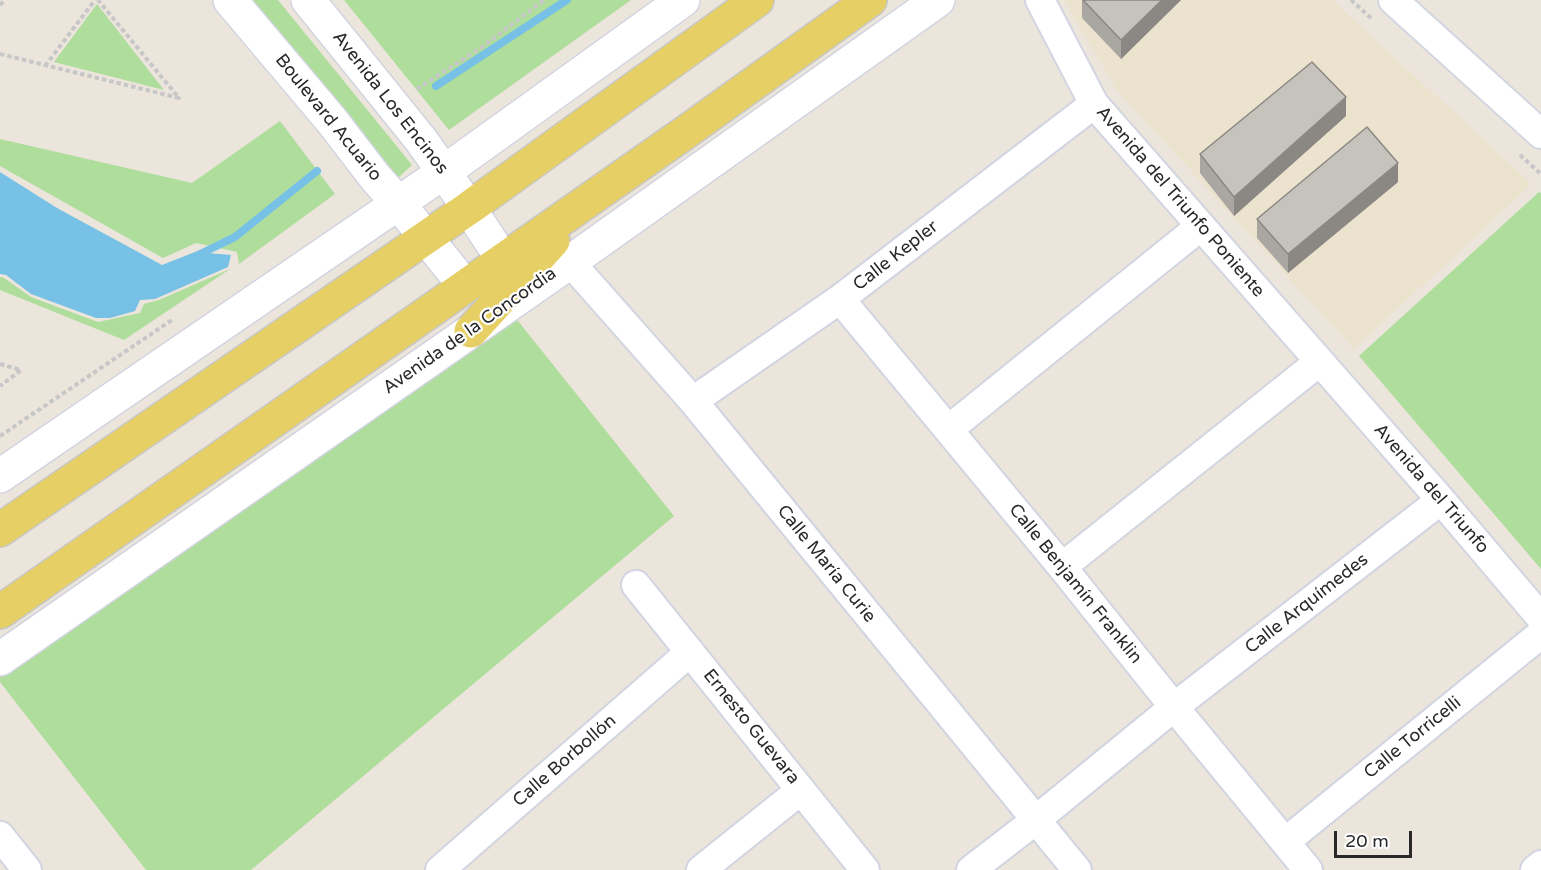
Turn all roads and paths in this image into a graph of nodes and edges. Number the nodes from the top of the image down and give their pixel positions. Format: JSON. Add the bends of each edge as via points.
{"nodes":[{"id":1,"x":5,"y":0,"type":"edge"},
{"id":2,"x":97,"y":0,"type":"edge"},
{"id":3,"x":230,"y":0,"type":"edge"},
{"id":4,"x":309,"y":0,"type":"edge"},
{"id":5,"x":544,"y":0,"type":"edge"},
{"id":6,"x":683,"y":0,"type":"edge"},
{"id":7,"x":758,"y":0,"type":"edge"},
{"id":8,"x":870,"y":0,"type":"edge"},
{"id":9,"x":938,"y":0,"type":"edge"},
{"id":10,"x":1040,"y":0,"type":"edge"},
{"id":11,"x":1393,"y":0,"type":"edge"},
{"id":12,"x":0,"y":5,"type":"edge"},
{"id":13,"x":0,"y":54,"type":"edge"},
{"id":14,"x":45,"y":66,"type":"junction"},
{"id":15,"x":409,"y":94,"type":"dead end"},
{"id":16,"x":1094,"y":104,"type":"junction"},
{"id":17,"x":1541,"y":134,"type":"edge"},
{"id":18,"x":444,"y":172,"type":"junction"},
{"id":19,"x":593,"y":197,"type":"junction"},
{"id":20,"x":398,"y":203,"type":"junction"},
{"id":21,"x":469,"y":208,"type":"junction"},
{"id":22,"x":1201,"y":225,"type":"junction"},
{"id":23,"x":426,"y":237,"type":"junction"},
{"id":24,"x":503,"y":260,"type":"junction"},
{"id":25,"x":570,"y":262,"type":"junction"},
{"id":26,"x":465,"y":286,"type":"junction"},
{"id":27,"x":840,"y":299,"type":"junction"},
{"id":28,"x":177,"y":316,"type":"dead end"},
{"id":29,"x":471,"y":331,"type":"junction"},
{"id":30,"x":1319,"y":362,"type":"junction"},
{"id":31,"x":0,"y":363,"type":"edge"},
{"id":32,"x":0,"y":386,"type":"edge"},
{"id":33,"x":693,"y":402,"type":"junction"},
{"id":34,"x":949,"y":429,"type":"junction"},
{"id":35,"x":0,"y":436,"type":"edge"},
{"id":36,"x":0,"y":476,"type":"edge"},
{"id":37,"x":1441,"y":500,"type":"junction"},
{"id":38,"x":0,"y":530,"type":"edge"},
{"id":39,"x":1062,"y":567,"type":"junction"},
{"id":40,"x":636,"y":585,"type":"dead end"},
{"id":41,"x":0,"y":612,"type":"edge"},
{"id":42,"x":1541,"y":618,"type":"edge"},
{"id":43,"x":1541,"y":634,"type":"edge"},
{"id":44,"x":690,"y":652,"type":"junction"},
{"id":45,"x":0,"y":659,"type":"edge"},
{"id":46,"x":1174,"y":707,"type":"junction"},
{"id":47,"x":801,"y":790,"type":"junction"},
{"id":48,"x":1037,"y":819,"type":"junction"},
{"id":49,"x":0,"y":836,"type":"edge"},
{"id":50,"x":1285,"y":842,"type":"junction"},
{"id":51,"x":1541,"y":865,"type":"edge"},
{"id":52,"x":27,"y":870,"type":"edge"},
{"id":53,"x":440,"y":870,"type":"edge"},
{"id":54,"x":701,"y":870,"type":"edge"},
{"id":55,"x":865,"y":870,"type":"edge"},
{"id":56,"x":971,"y":870,"type":"edge"},
{"id":57,"x":1077,"y":870,"type":"edge"},
{"id":58,"x":1308,"y":870,"type":"edge"},
{"id":59,"x":1535,"y":870,"type":"edge"}],
"edges":[{"from":1,"to":12,"type":"path"},
{"from":2,"to":14,"type":"path"},
{"from":2,"to":14,"type":"path","via":[[179,98]]},
{"from":3,"to":20,"type":"street","name":"Boulevard Acuario"},
{"from":4,"to":18,"type":"street","name":"Avenida Los Encinos"},
{"from":5,"to":15,"type":"path","via":[[482,47]]},
{"from":6,"to":18,"type":"street"},
{"from":7,"to":21,"type":"main road"},
{"from":8,"to":19,"type":"main road"},
{"from":9,"to":25,"type":"street","name":"Avenida de la Concordia"},
{"from":10,"to":16,"type":"street","name":"Avenida del Triunfo Poniente"},
{"from":11,"to":17,"type":"street"},
{"from":13,"to":14,"type":"path"},
{"from":16,"to":22,"type":"street","name":"Avenida del Triunfo Poniente"},
{"from":16,"to":27,"type":"street","name":"Calle Kepler"},
{"from":18,"to":20,"type":"street"},
{"from":18,"to":21,"type":"street","name":"Avenida Los Encinos"},
{"from":19,"to":24,"type":"main road"},
{"from":19,"to":29,"type":"main road"},
{"from":20,"to":23,"type":"street","name":"Boulevard Acuario"},
{"from":20,"to":36,"type":"street"},
{"from":21,"to":23,"type":"main road"},
{"from":21,"to":24,"type":"street","name":"Avenida Los Encinos"},
{"from":22,"to":30,"type":"street","name":"Avenida del Triunfo Poniente"},
{"from":22,"to":34,"type":"street"},
{"from":23,"to":26,"type":"street","name":"Boulevard Acuario"},
{"from":23,"to":38,"type":"main road"},
{"from":24,"to":26,"type":"main road"},
{"from":25,"to":29,"type":"street","name":"Avenida de la Concordia"},
{"from":25,"to":33,"type":"street","name":"Calle María Curie"},
{"from":26,"to":41,"type":"main road"},
{"from":27,"to":33,"type":"street","name":"Calle Kepler"},
{"from":27,"to":34,"type":"street","name":"Calle Benjamín Franklin"},
{"from":28,"to":35,"type":"path"},
{"from":29,"to":45,"type":"street","name":"Avenida de la Concordia"},
{"from":30,"to":37,"type":"street","name":"Avenida del Triunfo"},
{"from":30,"to":39,"type":"street"},
{"from":31,"to":32,"type":"path","via":[[21,370]]},
{"from":33,"to":48,"type":"street","name":"Calle María Curie"},
{"from":34,"to":39,"type":"street","name":"Calle Benjamín Franklin"},
{"from":37,"to":42,"type":"street","name":"Avenida del Triunfo"},
{"from":37,"to":46,"type":"street","name":"Calle Arquímedes"},
{"from":39,"to":46,"type":"street","name":"Calle Benjamín Franklin"},
{"from":40,"to":44,"type":"street","name":"Ernesto Guevara"},
{"from":43,"to":50,"type":"street","name":"Calle Torricelli"},
{"from":44,"to":47,"type":"street","name":"Ernesto Guevara"},
{"from":44,"to":53,"type":"street","name":"Calle Borbollón"},
{"from":46,"to":48,"type":"street","name":"Calle Arquímedes"},
{"from":46,"to":50,"type":"street","name":"Calle Benjamín Franklin"},
{"from":47,"to":54,"type":"street"},
{"from":47,"to":55,"type":"street","name":"Ernesto Guevara"},
{"from":48,"to":56,"type":"street","name":"Calle Arquímedes"},
{"from":48,"to":57,"type":"street","name":"Calle María Curie"},
{"from":49,"to":52,"type":"street"},
{"from":50,"to":58,"type":"street","name":"Calle Benjamín Franklin"},
{"from":51,"to":59,"type":"street"}]}
